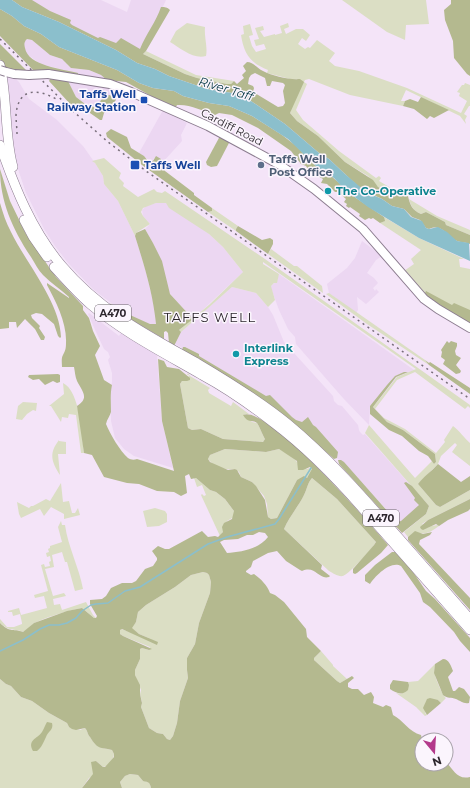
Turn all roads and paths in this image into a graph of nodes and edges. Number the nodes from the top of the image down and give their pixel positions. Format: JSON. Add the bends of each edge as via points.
{"nodes":[{"id":1,"x":2,"y":69,"type":"edge"},
{"id":2,"x":0,"y":145,"type":"edge"},
{"id":3,"x":0,"y":162,"type":"edge"},
{"id":4,"x":30,"y":220,"type":"junction"},
{"id":5,"x":470,"y":328,"type":"edge"},
{"id":6,"x":470,"y":619,"type":"edge"},
{"id":7,"x":470,"y":630,"type":"edge"}],
"edges":[{"from":1,"to":4,"type":"highway","via":[[11,158]]},
{"from":1,"to":5,"type":"main road","name":"Cardiff Road","bridge":true,"via":[[14,74],[48,74],[110,84],[208,126],[276,162],[363,229],[424,299]]},
{"from":2,"to":4,"type":"highway","number":"A470"},
{"from":3,"to":7,"type":"highway","number":"A470","via":[[33,237],[78,293],[126,332],[225,388],[291,436],[350,494]]},
{"from":4,"to":6,"type":"highway","number":"A470","via":[[61,265],[95,300],[130,325],[244,392],[307,440],[360,493]]}]}
